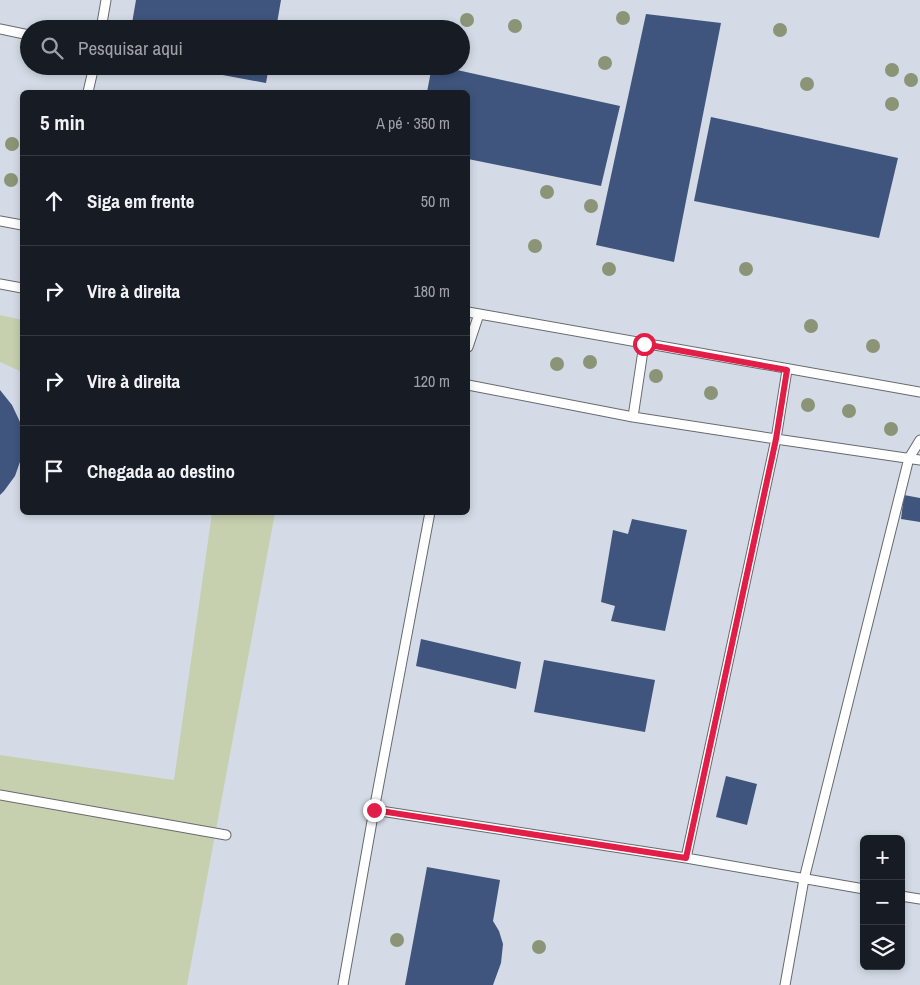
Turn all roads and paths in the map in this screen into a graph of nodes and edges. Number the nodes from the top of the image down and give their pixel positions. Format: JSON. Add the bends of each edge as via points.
{"nodes":[{"id":1,"x":106,"y":0,"type":"edge"},
{"id":2,"x":102,"y":20,"type":"edge"},
{"id":3,"x":0,"y":28,"type":"edge"},
{"id":4,"x":20,"y":33,"type":"edge"},
{"id":5,"x":92,"y":75,"type":"edge"},
{"id":6,"x":88,"y":90,"type":"edge"},
{"id":7,"x":0,"y":221,"type":"edge"},
{"id":8,"x":20,"y":225,"type":"edge"},
{"id":9,"x":0,"y":284,"type":"edge"},
{"id":10,"x":20,"y":288,"type":"edge"},
{"id":11,"x":470,"y":312,"type":"edge"},
{"id":12,"x":479,"y":314,"type":"junction"},
{"id":13,"x":470,"y":341,"type":"edge"},
{"id":14,"x":644,"y":344,"type":"junction"},
{"id":15,"x":787,"y":370,"type":"junction"},
{"id":16,"x":470,"y":385,"type":"edge"},
{"id":17,"x":920,"y":392,"type":"edge"},
{"id":18,"x":633,"y":417,"type":"junction"},
{"id":19,"x":776,"y":439,"type":"junction"},
{"id":20,"x":920,"y":440,"type":"edge"},
{"id":21,"x":909,"y":458,"type":"junction"},
{"id":22,"x":920,"y":460,"type":"edge"},
{"id":23,"x":429,"y":515,"type":"edge"},
{"id":24,"x":0,"y":795,"type":"edge"},
{"id":25,"x":374,"y":810,"type":"junction"},
{"id":26,"x":226,"y":835,"type":"dead end"},
{"id":27,"x":686,"y":858,"type":"junction"},
{"id":28,"x":804,"y":879,"type":"junction"},
{"id":29,"x":860,"y":889,"type":"edge"},
{"id":30,"x":905,"y":897,"type":"edge"},
{"id":31,"x":920,"y":899,"type":"edge"},
{"id":32,"x":343,"y":985,"type":"edge"},
{"id":33,"x":785,"y":985,"type":"edge"}],
"edges":[{"from":1,"to":2,"type":"lane"},
{"from":3,"to":4,"type":"lane"},
{"from":5,"to":6,"type":"lane"},
{"from":7,"to":8,"type":"lane"},
{"from":9,"to":10,"type":"lane"},
{"from":11,"to":12,"type":"lane"},
{"from":12,"to":13,"type":"lane"},
{"from":12,"to":14,"type":"lane"},
{"from":14,"to":15,"type":"lane"},
{"from":14,"to":18,"type":"lane"},
{"from":15,"to":17,"type":"lane"},
{"from":15,"to":19,"type":"lane"},
{"from":16,"to":18,"type":"lane"},
{"from":18,"to":19,"type":"lane"},
{"from":19,"to":21,"type":"lane"},
{"from":19,"to":27,"type":"lane"},
{"from":20,"to":21,"type":"lane"},
{"from":21,"to":22,"type":"lane"},
{"from":21,"to":28,"type":"lane"},
{"from":23,"to":25,"type":"lane"},
{"from":24,"to":26,"type":"lane"},
{"from":25,"to":27,"type":"lane"},
{"from":25,"to":32,"type":"lane"},
{"from":27,"to":28,"type":"lane"},
{"from":28,"to":29,"type":"lane"},
{"from":28,"to":33,"type":"lane"},
{"from":30,"to":31,"type":"lane"}]}
